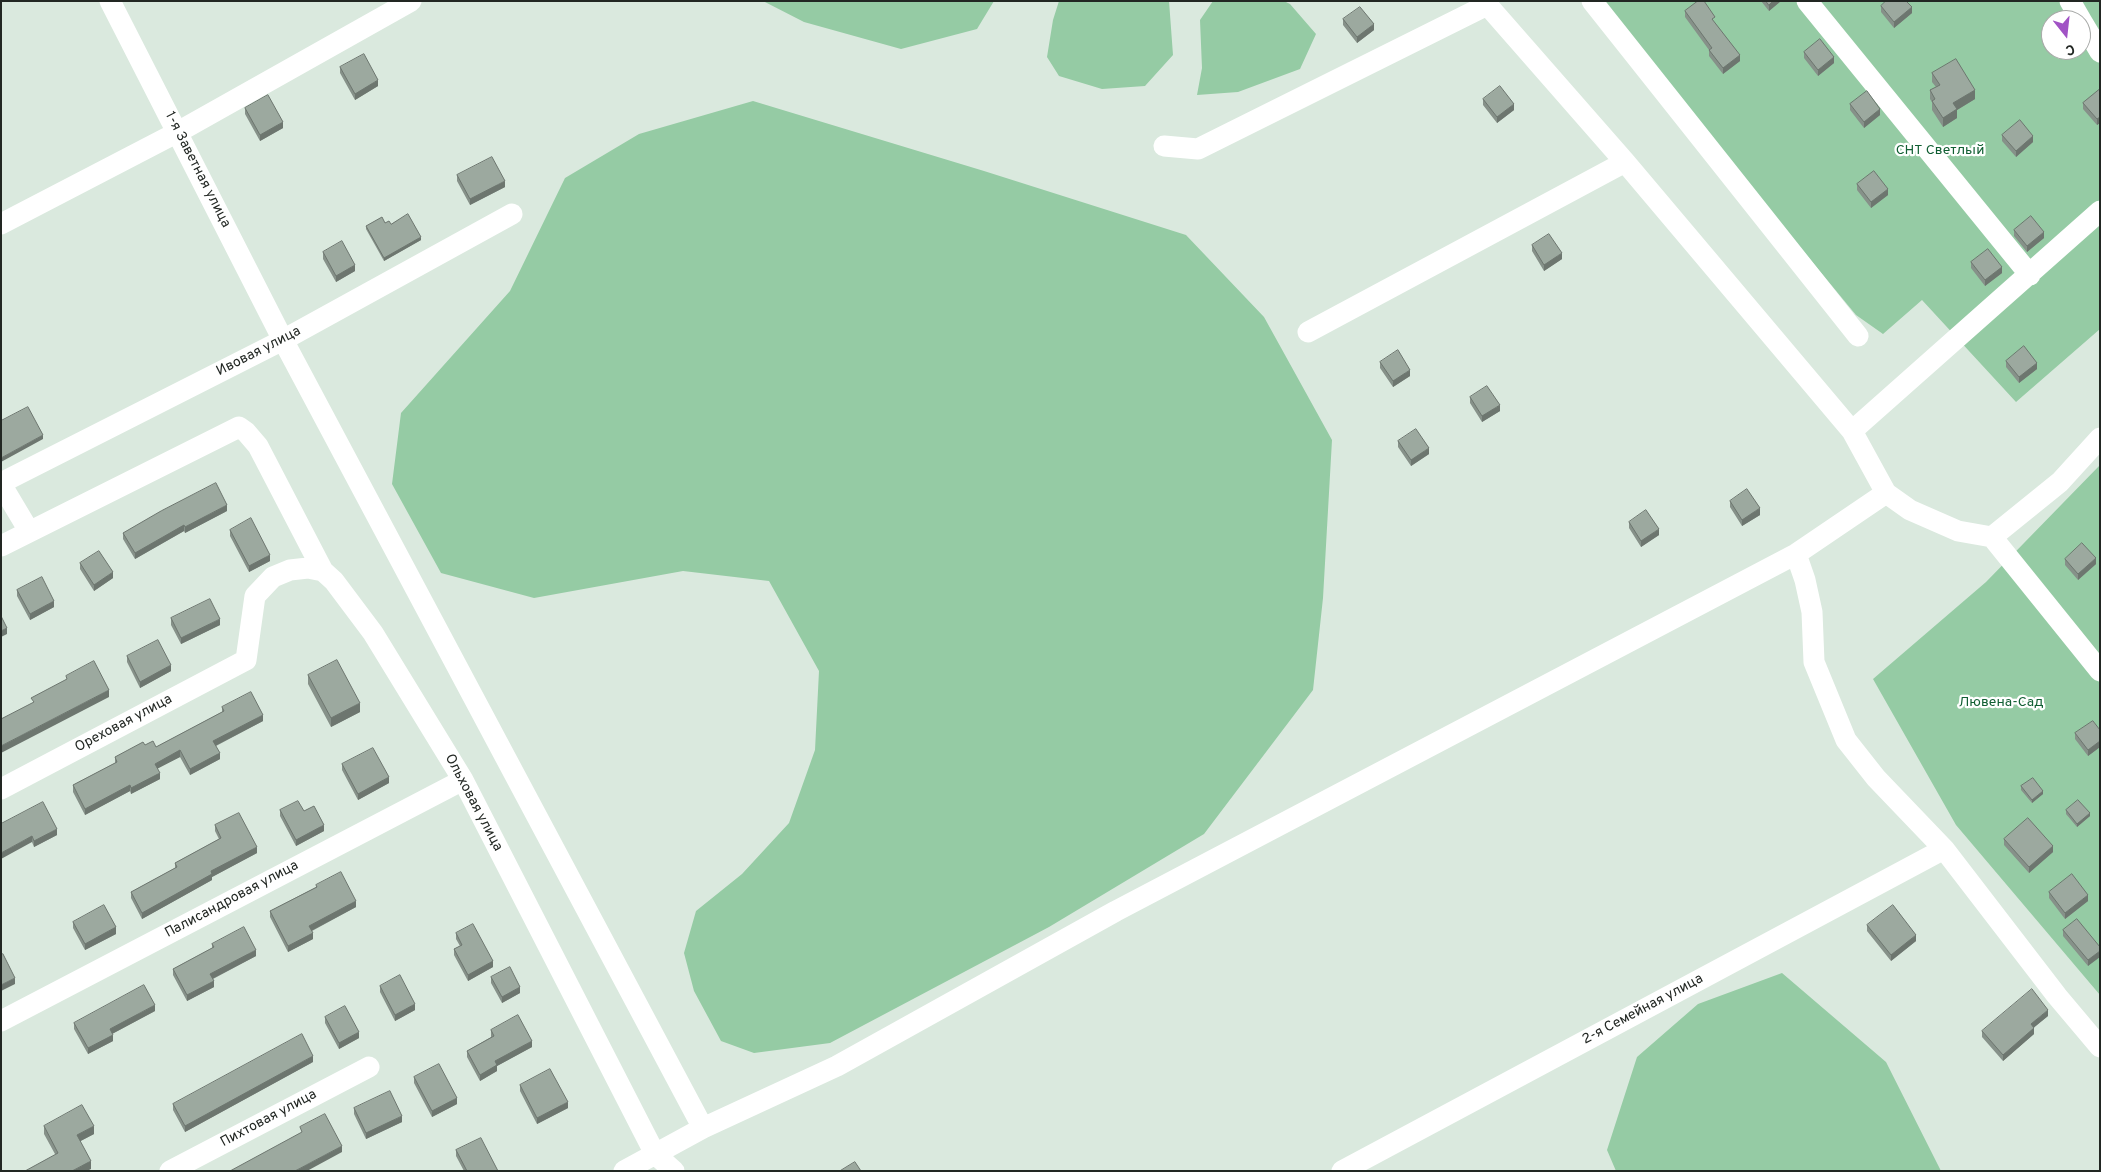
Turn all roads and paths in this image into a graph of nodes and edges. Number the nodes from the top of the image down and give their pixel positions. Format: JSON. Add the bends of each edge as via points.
{"nodes":[{"id":1,"x":110,"y":1,"type":"edge"},
{"id":2,"x":411,"y":1,"type":"edge"},
{"id":3,"x":1592,"y":1,"type":"edge"},
{"id":4,"x":1807,"y":1,"type":"edge"},
{"id":5,"x":1486,"y":3,"type":"edge"},
{"id":6,"x":2091,"y":37,"type":"edge"},
{"id":7,"x":2100,"y":52,"type":"edge"},
{"id":8,"x":178,"y":132,"type":"junction"},
{"id":9,"x":1164,"y":146,"type":"dead end"},
{"id":10,"x":1625,"y":162,"type":"junction"},
{"id":11,"x":2100,"y":211,"type":"edge"},
{"id":12,"x":512,"y":214,"type":"dead end"},
{"id":13,"x":1,"y":224,"type":"edge"},
{"id":14,"x":2030,"y":275,"type":"junction"},
{"id":15,"x":1308,"y":332,"type":"dead end"},
{"id":16,"x":1858,"y":336,"type":"dead end"},
{"id":17,"x":283,"y":340,"type":"junction"},
{"id":18,"x":1852,"y":431,"type":"junction"},
{"id":19,"x":2100,"y":438,"type":"edge"},
{"id":20,"x":1,"y":484,"type":"edge"},
{"id":21,"x":1886,"y":493,"type":"junction"},
{"id":22,"x":29,"y":531,"type":"junction"},
{"id":23,"x":1992,"y":537,"type":"junction"},
{"id":24,"x":1,"y":546,"type":"edge"},
{"id":25,"x":1796,"y":554,"type":"junction"},
{"id":26,"x":323,"y":570,"type":"junction"},
{"id":27,"x":2100,"y":671,"type":"edge"},
{"id":28,"x":462,"y":780,"type":"junction"},
{"id":29,"x":1,"y":789,"type":"edge"},
{"id":30,"x":1944,"y":849,"type":"junction"},
{"id":31,"x":1,"y":1020,"type":"edge"},
{"id":32,"x":2100,"y":1047,"type":"edge"},
{"id":33,"x":369,"y":1067,"type":"dead end"},
{"id":34,"x":703,"y":1128,"type":"junction"},
{"id":35,"x":655,"y":1154,"type":"junction"},
{"id":36,"x":170,"y":1171,"type":"edge"},
{"id":37,"x":624,"y":1171,"type":"edge"},
{"id":38,"x":674,"y":1171,"type":"edge"},
{"id":39,"x":1342,"y":1171,"type":"edge"}],
"edges":[{"from":1,"to":8,"type":"street","name":"1-я Заветная улица"},
{"from":2,"to":8,"type":"street"},
{"from":3,"to":16,"type":"street"},
{"from":4,"to":14,"type":"street"},
{"from":5,"to":9,"type":"street","via":[[1198,149]]},
{"from":5,"to":10,"type":"street"},
{"from":6,"to":7,"type":"street"},
{"from":8,"to":13,"type":"street"},
{"from":8,"to":17,"type":"street","name":"1-я Заветная улица"},
{"from":10,"to":15,"type":"street"},
{"from":10,"to":18,"type":"street"},
{"from":11,"to":14,"type":"street"},
{"from":12,"to":17,"type":"street","name":"Ивовая улица"},
{"from":14,"to":18,"type":"street"},
{"from":17,"to":20,"type":"street","name":"Ивовая улица"},
{"from":17,"to":34,"type":"street","name":"1-я Заветная улица"},
{"from":18,"to":21,"type":"street"},
{"from":19,"to":23,"type":"street","via":[[2060,482]]},
{"from":20,"to":22,"type":"street"},
{"from":21,"to":23,"type":"street","via":[[1910,510],[1958,531]]},
{"from":21,"to":25,"type":"street"},
{"from":22,"to":24,"type":"street"},
{"from":22,"to":26,"type":"street","name":"Ольховая улица","via":[[238,427],[258,446]]},
{"from":23,"to":27,"type":"street"},
{"from":25,"to":30,"type":"street","via":[[1812,612],[1814,662],[1846,740],[1876,778]]},
{"from":25,"to":34,"type":"street","via":[[1116,911],[837,1066]]},
{"from":26,"to":28,"type":"street","name":"Ольховая улица","via":[[373,633]]},
{"from":26,"to":29,"type":"street","name":"Ореховая улица","via":[[290,570],[273,577],[259,590],[255,596],[246,660]]},
{"from":28,"to":31,"type":"street","name":"Палисандровая улица"},
{"from":28,"to":35,"type":"street","name":"Ольховая улица"},
{"from":30,"to":32,"type":"street"},
{"from":30,"to":39,"type":"street","name":"2-я Семейная улица"},
{"from":33,"to":36,"type":"street","name":"Пихтовая улица"},
{"from":34,"to":35,"type":"street"},
{"from":35,"to":37,"type":"street"},
{"from":35,"to":38,"type":"street","name":"Ольховая улица"}]}
